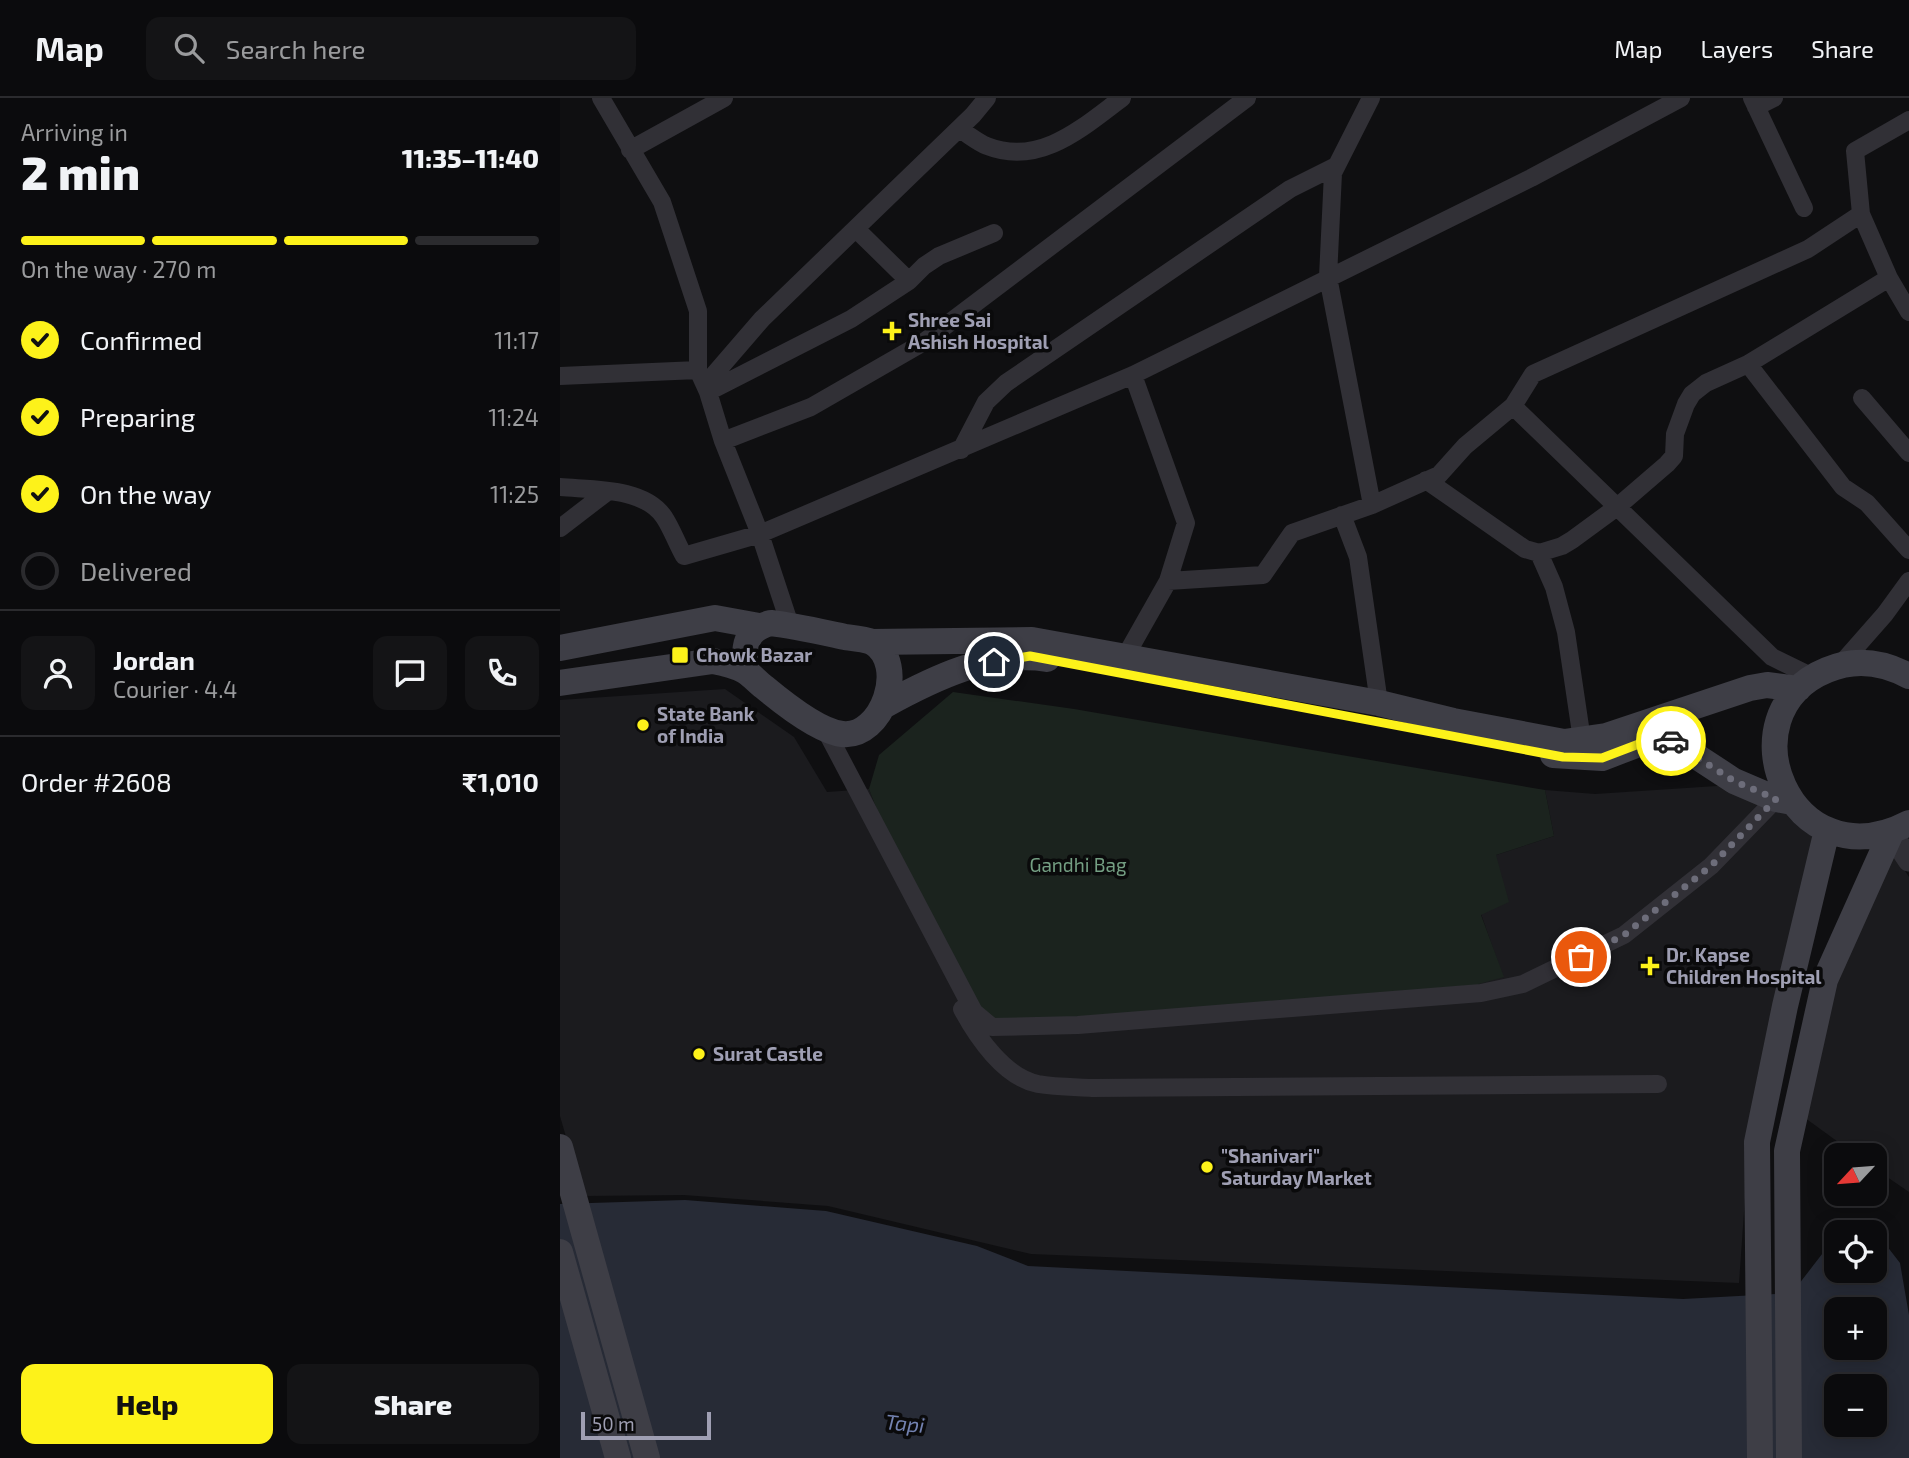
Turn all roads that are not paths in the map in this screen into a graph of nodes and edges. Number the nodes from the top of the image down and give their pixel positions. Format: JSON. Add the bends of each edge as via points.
{"nodes":[{"id":1,"x":601,"y":98,"type":"edge"},
{"id":2,"x":724,"y":98,"type":"edge"},
{"id":3,"x":987,"y":98,"type":"edge"},
{"id":4,"x":1122,"y":98,"type":"edge"},
{"id":5,"x":1247,"y":98,"type":"edge"},
{"id":6,"x":1371,"y":98,"type":"edge"},
{"id":7,"x":1681,"y":98,"type":"edge"},
{"id":8,"x":1774,"y":98,"type":"edge"},
{"id":9,"x":1754,"y":103,"type":"edge"},
{"id":10,"x":1909,"y":120,"type":"edge"},
{"id":11,"x":959,"y":129,"type":"junction"},
{"id":12,"x":630,"y":150,"type":"junction"},
{"id":13,"x":1336,"y":166,"type":"junction"},
{"id":14,"x":1804,"y":208,"type":"dead end"},
{"id":15,"x":1861,"y":214,"type":"junction"},
{"id":16,"x":856,"y":229,"type":"junction"},
{"id":17,"x":994,"y":233,"type":"dead end"},
{"id":18,"x":1328,"y":277,"type":"junction"},
{"id":19,"x":1889,"y":278,"type":"junction"},
{"id":20,"x":909,"y":281,"type":"junction"},
{"id":21,"x":1909,"y":312,"type":"edge"},
{"id":22,"x":1748,"y":364,"type":"junction"},
{"id":23,"x":1133,"y":375,"type":"junction"},
{"id":24,"x":560,"y":376,"type":"edge"},
{"id":25,"x":704,"y":382,"type":"junction"},
{"id":26,"x":1862,"y":398,"type":"dead end"},
{"id":27,"x":1513,"y":405,"type":"junction"},
{"id":28,"x":723,"y":441,"type":"junction"},
{"id":29,"x":961,"y":450,"type":"junction"},
{"id":30,"x":1909,"y":453,"type":"edge"},
{"id":31,"x":1426,"y":480,"type":"junction"},
{"id":32,"x":560,"y":487,"type":"edge"},
{"id":33,"x":607,"y":492,"type":"junction"},
{"id":34,"x":1372,"y":505,"type":"junction"},
{"id":35,"x":1617,"y":507,"type":"junction"},
{"id":36,"x":1342,"y":515,"type":"junction"},
{"id":37,"x":560,"y":528,"type":"edge"},
{"id":38,"x":760,"y":534,"type":"junction"},
{"id":39,"x":1909,"y":550,"type":"edge"},
{"id":40,"x":1539,"y":553,"type":"junction"},
{"id":41,"x":1168,"y":581,"type":"junction"},
{"id":42,"x":1909,"y":581,"type":"edge"},
{"id":43,"x":790,"y":625,"type":"junction"},
{"id":44,"x":759,"y":626,"type":"junction"},
{"id":45,"x":871,"y":642,"type":"junction"},
{"id":46,"x":560,"y":648,"type":"edge"},
{"id":47,"x":1125,"y":657,"type":"junction"},
{"id":48,"x":1841,"y":664,"type":"junction"},
{"id":49,"x":1902,"y":665,"type":"edge"},
{"id":50,"x":746,"y":671,"type":"junction"},
{"id":51,"x":560,"y":683,"type":"edge"},
{"id":52,"x":1806,"y":683,"type":"junction"},
{"id":53,"x":1380,"y":703,"type":"junction"},
{"id":54,"x":885,"y":705,"type":"junction"},
{"id":55,"x":816,"y":723,"type":"junction"},
{"id":56,"x":1581,"y":740,"type":"junction"},
{"id":57,"x":1784,"y":800,"type":"junction"},
{"id":58,"x":1900,"y":828,"type":"edge"},
{"id":59,"x":1827,"y":830,"type":"junction"},
{"id":60,"x":1909,"y":860,"type":"edge"},
{"id":61,"x":1658,"y":1084,"type":"dead end"},
{"id":62,"x":560,"y":1147,"type":"edge"},
{"id":63,"x":560,"y":1252,"type":"edge"},
{"id":64,"x":618,"y":1458,"type":"edge"},
{"id":65,"x":647,"y":1458,"type":"edge"},
{"id":66,"x":1760,"y":1458,"type":"edge"},
{"id":67,"x":1789,"y":1458,"type":"edge"}],
"edges":[{"from":1,"to":12,"type":"street"},
{"from":2,"to":12,"type":"street"},
{"from":3,"to":11,"type":"street"},
{"from":4,"to":11,"type":"street","via":[[1074,134],[1035,151],[1002,150]]},
{"from":5,"to":28,"type":"street","via":[[924,342],[811,407]]},
{"from":6,"to":13,"type":"street"},
{"from":7,"to":18,"type":"street","via":[[1531,178]]},
{"from":8,"to":9,"type":"street"},
{"from":9,"to":14,"type":"street"},
{"from":10,"to":15,"type":"street","via":[[1855,151]]},
{"from":11,"to":16,"type":"street"},
{"from":12,"to":25,"type":"street","via":[[662,202],[698,311]]},
{"from":13,"to":18,"type":"street"},
{"from":13,"to":29,"type":"street","via":[[1290,189],[1006,383],[986,402]]},
{"from":15,"to":19,"type":"street"},
{"from":15,"to":27,"type":"street","via":[[1808,249],[1533,374]]},
{"from":16,"to":20,"type":"street"},
{"from":16,"to":25,"type":"street"},
{"from":17,"to":20,"type":"street","via":[[939,256]]},
{"from":18,"to":23,"type":"street"},
{"from":18,"to":34,"type":"street"},
{"from":19,"to":21,"type":"street"},
{"from":19,"to":22,"type":"street"},
{"from":20,"to":25,"type":"street","via":[[851,319]]},
{"from":22,"to":35,"type":"street","via":[[1692,394],[1675,434],[1674,456]]},
{"from":22,"to":39,"type":"street","via":[[1843,487],[1867,503]]},
{"from":23,"to":29,"type":"street"},
{"from":23,"to":41,"type":"street","via":[[1186,523]]},
{"from":24,"to":25,"type":"street"},
{"from":25,"to":28,"type":"street"},
{"from":26,"to":30,"type":"street"},
{"from":27,"to":31,"type":"street","via":[[1439,475]]},
{"from":27,"to":35,"type":"street"},
{"from":28,"to":38,"type":"street"},
{"from":29,"to":38,"type":"street"},
{"from":31,"to":34,"type":"street"},
{"from":31,"to":40,"type":"street","via":[[1525,549]]},
{"from":32,"to":33,"type":"street"},
{"from":33,"to":37,"type":"street"},
{"from":33,"to":38,"type":"street","via":[[654,506],[684,556]]},
{"from":34,"to":36,"type":"street"},
{"from":35,"to":40,"type":"street","via":[[1562,546]]},
{"from":35,"to":52,"type":"street","via":[[1772,657]]},
{"from":36,"to":41,"type":"street","via":[[1292,533],[1263,575]]},
{"from":36,"to":53,"type":"street","via":[[1358,557]]},
{"from":38,"to":43,"type":"street"},
{"from":40,"to":56,"type":"street","via":[[1566,632]]},
{"from":41,"to":47,"type":"street"},
{"from":42,"to":48,"type":"street"},
{"from":43,"to":44,"type":"main road"},
{"from":43,"to":45,"type":"main road"},
{"from":44,"to":46,"type":"main road","via":[[715,618]]},
{"from":44,"to":50,"type":"main road","via":[[746,643]]},
{"from":45,"to":47,"type":"main road","via":[[1032,640]]},
{"from":45,"to":54,"type":"main road","via":[[884,654],[889,668]]},
{"from":47,"to":53,"type":"main road"},
{"from":48,"to":49,"type":"main road"},
{"from":48,"to":52,"type":"main road"},
{"from":50,"to":51,"type":"main road","via":[[713,661]]},
{"from":50,"to":55,"type":"main road"},
{"from":52,"to":56,"type":"main road","via":[[1750,688],[1606,736]]},
{"from":52,"to":57,"type":"main road","via":[[1784,709],[1776,732],[1774,756]]},
{"from":53,"to":56,"type":"main road","via":[[1564,743]]},
{"from":54,"to":55,"type":"main road","via":[[853,733],[841,734]]},
{"from":54,"to":57,"type":"main road","via":[[951,673],[1030,656],[1563,757],[1602,758],[1644,742],[1673,741],[1734,781]]},
{"from":55,"to":57,"type":"street","via":[[974,1012],[992,1027],[1161,1019],[1481,993],[1523,984],[1624,935]]},
{"from":55,"to":61,"type":"street","via":[[970,1022],[999,1061],[1017,1076],[1036,1084],[1092,1088]]},
{"from":57,"to":59,"type":"main road"},
{"from":58,"to":59,"type":"main road","via":[[1870,837]]},
{"from":58,"to":60,"type":"street"},
{"from":58,"to":67,"type":"main road","via":[[1825,980],[1787,1151]]},
{"from":59,"to":66,"type":"main road","via":[[1757,1142]]},
{"from":62,"to":65,"type":"main road"},
{"from":63,"to":64,"type":"main road"}]}
